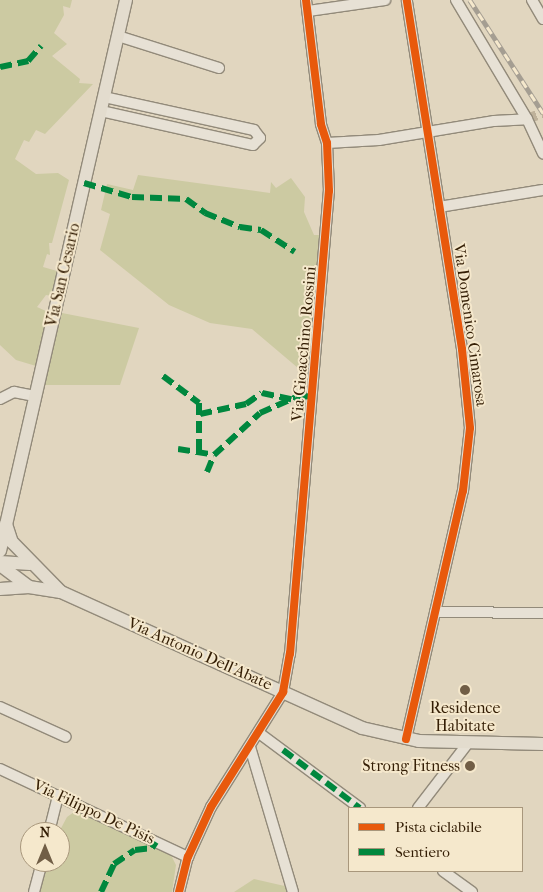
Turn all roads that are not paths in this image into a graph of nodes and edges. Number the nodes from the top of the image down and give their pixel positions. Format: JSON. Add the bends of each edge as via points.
{"nodes":[{"id":1,"x":126,"y":0,"type":"edge"},
{"id":2,"x":386,"y":0,"type":"edge"},
{"id":3,"x":407,"y":0,"type":"edge"},
{"id":4,"x":456,"y":0,"type":"edge"},
{"id":5,"x":532,"y":0,"type":"edge"},
{"id":6,"x":307,"y":5,"type":"edge"},
{"id":7,"x":543,"y":19,"type":"edge"},
{"id":8,"x":118,"y":36,"type":"junction"},
{"id":9,"x":219,"y":68,"type":"dead end"},
{"id":10,"x":104,"y":97,"type":"junction"},
{"id":11,"x":101,"y":111,"type":"junction"},
{"id":12,"x":527,"y":119,"type":"junction"},
{"id":13,"x":426,"y":132,"type":"junction"},
{"id":14,"x":327,"y":143,"type":"junction"},
{"id":15,"x":543,"y":154,"type":"edge"},
{"id":16,"x":543,"y":190,"type":"edge"},
{"id":17,"x":439,"y":207,"type":"junction"},
{"id":18,"x":35,"y":396,"type":"junction"},
{"id":19,"x":0,"y":399,"type":"edge"},
{"id":20,"x":2,"y":522,"type":"edge"},
{"id":21,"x":0,"y":551,"type":"edge"},
{"id":22,"x":0,"y":563,"type":"edge"},
{"id":23,"x":30,"y":564,"type":"junction"},
{"id":24,"x":29,"y":587,"type":"junction"},
{"id":25,"x":0,"y":589,"type":"edge"},
{"id":26,"x":61,"y":592,"type":"junction"},
{"id":27,"x":435,"y":612,"type":"junction"},
{"id":28,"x":543,"y":613,"type":"edge"},
{"id":29,"x":283,"y":692,"type":"junction"},
{"id":30,"x":0,"y":707,"type":"edge"},
{"id":31,"x":259,"y":733,"type":"junction"},
{"id":32,"x":66,"y":738,"type":"dead end"},
{"id":33,"x":406,"y":739,"type":"junction"},
{"id":34,"x":468,"y":743,"type":"junction"},
{"id":35,"x":543,"y":744,"type":"edge"},
{"id":36,"x":250,"y":748,"type":"junction"},
{"id":37,"x":0,"y":769,"type":"edge"},
{"id":38,"x":58,"y":795,"type":"junction"},
{"id":39,"x":359,"y":807,"type":"edge"},
{"id":40,"x":419,"y":807,"type":"edge"},
{"id":41,"x":51,"y":822,"type":"edge"},
{"id":42,"x":188,"y":857,"type":"junction"},
{"id":43,"x":39,"y":872,"type":"edge"},
{"id":44,"x":444,"y":872,"type":"edge"},
{"id":45,"x":34,"y":892,"type":"edge"},
{"id":46,"x":179,"y":892,"type":"edge"},
{"id":47,"x":293,"y":892,"type":"edge"},
{"id":48,"x":472,"y":892,"type":"edge"}],
"edges":[{"from":1,"to":8,"type":"main road","name":"Via San Cesario"},
{"from":2,"to":6,"type":"street"},
{"from":3,"to":13,"type":"street","name":"Via Domenico Cimarosa"},
{"from":4,"to":12,"type":"street"},
{"from":5,"to":7,"type":"street"},
{"from":6,"to":14,"type":"street","name":"Via Gioacchino Rossini","via":[[321,124]]},
{"from":8,"to":9,"type":"street"},
{"from":8,"to":10,"type":"main road","name":"Via San Cesario"},
{"from":10,"to":11,"type":"main road","name":"Via San Cesario"},
{"from":10,"to":11,"type":"street","via":[[254,130],[260,138],[253,144]]},
{"from":11,"to":18,"type":"main road","name":"Via San Cesario"},
{"from":12,"to":13,"type":"street"},
{"from":12,"to":15,"type":"street"},
{"from":13,"to":14,"type":"street","via":[[379,140]]},
{"from":13,"to":17,"type":"street","name":"Via Domenico Cimarosa"},
{"from":14,"to":29,"type":"street","name":"Via Gioacchino Rossini","via":[[327,237],[297,593]]},
{"from":16,"to":17,"type":"street"},
{"from":17,"to":27,"type":"street","name":"Via Domenico Cimarosa","via":[[462,349],[470,428],[463,491]]},
{"from":18,"to":19,"type":"street","via":[[14,392]]},
{"from":18,"to":20,"type":"main road","name":"Via San Cesario"},
{"from":20,"to":21,"type":"main road","name":"Via San Cesario"},
{"from":20,"to":23,"type":"main road","name":"Via Antonio Dell'Abate","via":[[12,542]]},
{"from":22,"to":23,"type":"main road","name":"Via Antonio Dell'Abate"},
{"from":22,"to":24,"type":"main road","name":"Via Antonio Dell'Abate"},
{"from":23,"to":26,"type":"main road","name":"Via Antonio Dell'Abate"},
{"from":24,"to":25,"type":"main road","name":"Via Antonio Dell'Abate"},
{"from":24,"to":26,"type":"main road","name":"Via Antonio Dell'Abate"},
{"from":26,"to":29,"type":"main road","name":"Via Antonio Dell'Abate"},
{"from":27,"to":28,"type":"street"},
{"from":27,"to":33,"type":"street","name":"Via Domenico Cimarosa"},
{"from":29,"to":31,"type":"street"},
{"from":29,"to":33,"type":"main road","name":"Via Antonio Dell'Abate","via":[[362,728]]},
{"from":30,"to":32,"type":"street"},
{"from":31,"to":36,"type":"street"},
{"from":31,"to":39,"type":"street"},
{"from":33,"to":34,"type":"main road","name":"Via Antonio Dell'Abate"},
{"from":34,"to":35,"type":"main road","name":"Via Antonio Dell'Abate"},
{"from":34,"to":40,"type":"street"},
{"from":36,"to":42,"type":"street","via":[[211,807]]},
{"from":36,"to":47,"type":"street"},
{"from":37,"to":38,"type":"street","name":"Via Filippo De Pisis"},
{"from":38,"to":41,"type":"street"},
{"from":38,"to":42,"type":"street","name":"Via Filippo De Pisis"},
{"from":42,"to":46,"type":"street"},
{"from":43,"to":45,"type":"street"},
{"from":44,"to":48,"type":"street"}]}
